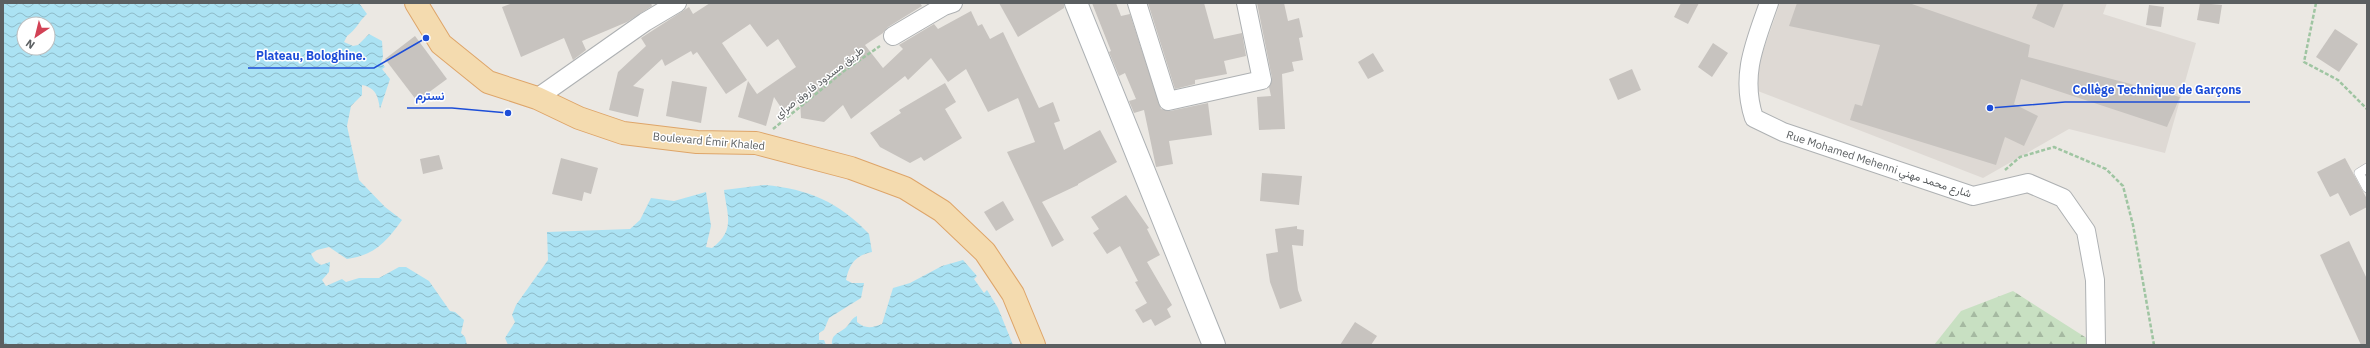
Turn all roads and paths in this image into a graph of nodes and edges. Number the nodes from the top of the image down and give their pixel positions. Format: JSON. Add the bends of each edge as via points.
{"nodes":[{"id":1,"x":416,"y":3,"type":"edge"},
{"id":2,"x":677,"y":3,"type":"edge"},
{"id":3,"x":953,"y":3,"type":"edge"},
{"id":4,"x":1076,"y":3,"type":"edge"},
{"id":5,"x":1137,"y":3,"type":"edge"},
{"id":6,"x":1246,"y":3,"type":"edge"},
{"id":7,"x":1769,"y":3,"type":"edge"},
{"id":8,"x":2316,"y":3,"type":"edge"},
{"id":9,"x":893,"y":36,"type":"joint"},
{"id":10,"x":537,"y":98,"type":"junction"},
{"id":11,"x":2367,"y":109,"type":"edge"},
{"id":12,"x":756,"y":143,"type":"junction"},
{"id":13,"x":2367,"y":168,"type":"edge"},
{"id":14,"x":2367,"y":188,"type":"edge"},
{"id":15,"x":1034,"y":345,"type":"edge"},
{"id":16,"x":1214,"y":345,"type":"edge"},
{"id":17,"x":2096,"y":345,"type":"edge"}],
"edges":[{"from":1,"to":10,"type":"main road","name":"Boulevard Émir Khaled","via":[[441,44],[488,82]]},
{"from":2,"to":10,"type":"street","via":[[645,22]]},
{"from":3,"to":9,"type":"street"},
{"from":4,"to":16,"type":"main road"},
{"from":5,"to":6,"type":"street","via":[[1168,100],[1262,80]]},
{"from":7,"to":17,"type":"street","name":"Rue Mohamed Mehenni شارع محمد مهني","via":[[1749,58],[1748,100],[1754,118],[1783,132],[1973,196],[2028,183],[2063,198],[2086,231],[2095,280]]},
{"from":8,"to":11,"type":"path","via":[[2304,62],[2338,80]]},
{"from":9,"to":12,"type":"path","name":"طريق مسدود فاروق صراي","via":[[844,71]]},
{"from":10,"to":12,"type":"main road","name":"Boulevard Émir Khaled","via":[[579,118],[623,133],[697,142]]},
{"from":12,"to":15,"type":"main road","name":"Boulevard Émir Khaled","via":[[851,168],[905,188],[942,211],[985,252],[1013,294]]},
{"from":13,"to":14,"type":"lane","via":[[2359,173]]}]}
